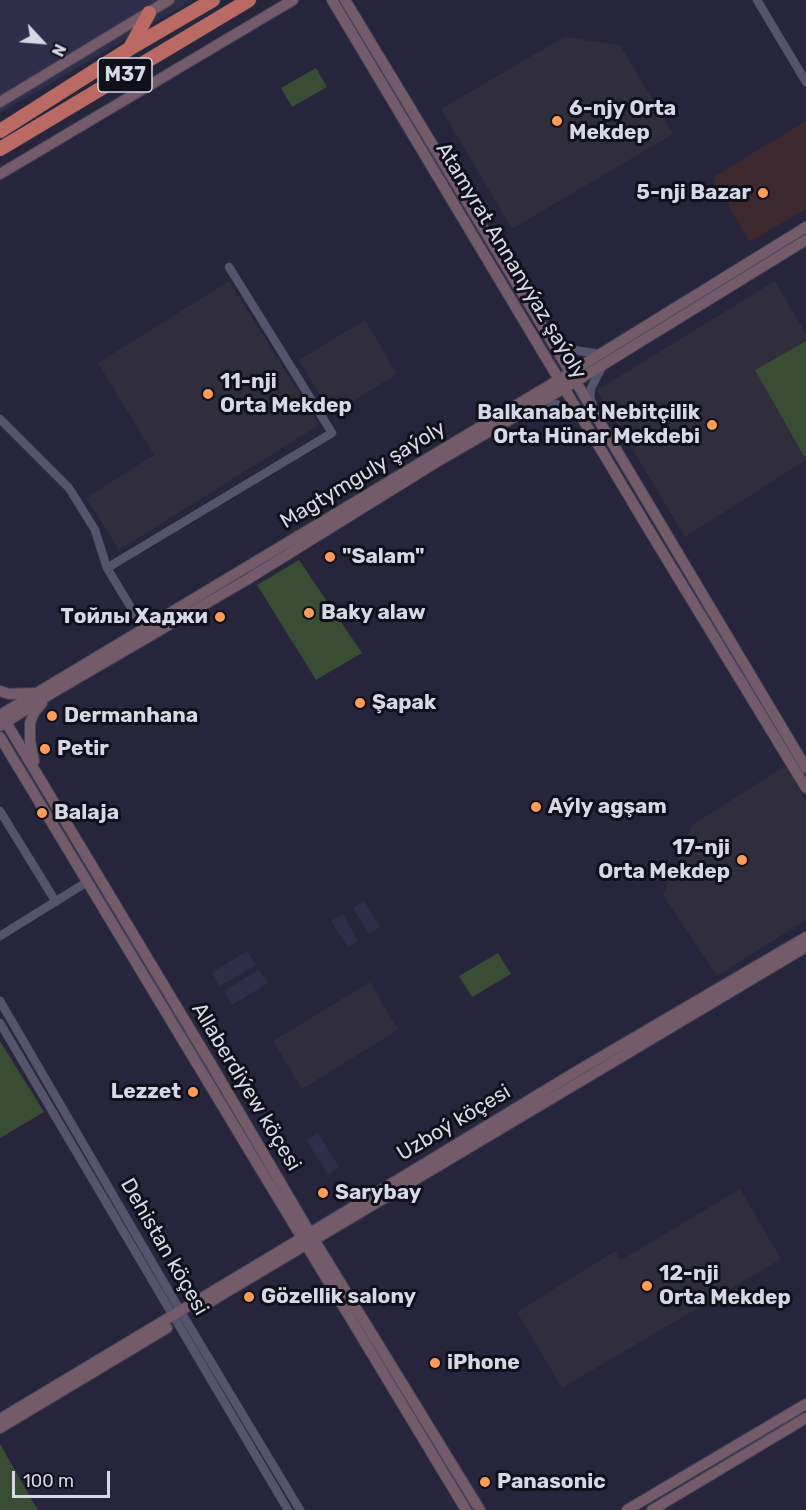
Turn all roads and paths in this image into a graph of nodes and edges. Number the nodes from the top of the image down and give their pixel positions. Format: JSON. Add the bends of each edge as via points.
{"nodes":[{"id":1,"x":168,"y":0,"type":"edge"},
{"id":2,"x":213,"y":0,"type":"edge"},
{"id":3,"x":249,"y":0,"type":"edge"},
{"id":4,"x":293,"y":0,"type":"edge"},
{"id":5,"x":332,"y":0,"type":"edge"},
{"id":6,"x":345,"y":0,"type":"edge"},
{"id":7,"x":757,"y":0,"type":"edge"},
{"id":8,"x":149,"y":13,"type":"junction"},
{"id":9,"x":129,"y":49,"type":"junction"},
{"id":10,"x":806,"y":82,"type":"edge"},
{"id":11,"x":0,"y":102,"type":"edge"},
{"id":12,"x":0,"y":131,"type":"edge"},
{"id":13,"x":0,"y":149,"type":"edge"},
{"id":14,"x":0,"y":174,"type":"edge"},
{"id":15,"x":806,"y":227,"type":"edge"},
{"id":16,"x":806,"y":240,"type":"edge"},
{"id":17,"x":229,"y":267,"type":"dead end"},
{"id":18,"x":549,"y":337,"type":"junction"},
{"id":19,"x":602,"y":359,"type":"junction"},
{"id":20,"x":573,"y":377,"type":"junction"},
{"id":21,"x":562,"y":384,"type":"junction"},
{"id":22,"x":535,"y":405,"type":"junction"},
{"id":23,"x":596,"y":416,"type":"junction"},
{"id":24,"x":0,"y":419,"type":"edge"},
{"id":25,"x":584,"y":421,"type":"junction"},
{"id":26,"x":107,"y":568,"type":"junction"},
{"id":27,"x":144,"y":629,"type":"junction"},
{"id":28,"x":0,"y":691,"type":"edge"},
{"id":29,"x":39,"y":692,"type":"junction"},
{"id":30,"x":52,"y":693,"type":"junction"},
{"id":31,"x":1,"y":718,"type":"edge"},
{"id":32,"x":0,"y":737,"type":"edge"},
{"id":33,"x":0,"y":751,"type":"edge"},
{"id":34,"x":15,"y":763,"type":"junction"},
{"id":35,"x":806,"y":768,"type":"edge"},
{"id":36,"x":45,"y":786,"type":"junction"},
{"id":37,"x":806,"y":788,"type":"edge"},
{"id":38,"x":0,"y":811,"type":"edge"},
{"id":39,"x":87,"y":882,"type":"junction"},
{"id":40,"x":56,"y":902,"type":"junction"},
{"id":41,"x":0,"y":936,"type":"edge"},
{"id":42,"x":806,"y":937,"type":"edge"},
{"id":43,"x":806,"y":946,"type":"edge"},
{"id":44,"x":0,"y":1001,"type":"edge"},
{"id":45,"x":0,"y":1023,"type":"edge"},
{"id":46,"x":309,"y":1239,"type":"junction"},
{"id":47,"x":179,"y":1316,"type":"junction"},
{"id":48,"x":806,"y":1404,"type":"edge"},
{"id":49,"x":806,"y":1418,"type":"edge"},
{"id":50,"x":0,"y":1419,"type":"edge"},
{"id":51,"x":0,"y":1428,"type":"edge"},
{"id":52,"x":288,"y":1510,"type":"edge"},
{"id":53,"x":300,"y":1510,"type":"edge"},
{"id":54,"x":466,"y":1510,"type":"edge"},
{"id":55,"x":480,"y":1510,"type":"edge"},
{"id":56,"x":627,"y":1510,"type":"edge"},
{"id":57,"x":652,"y":1510,"type":"edge"}],
"edges":[{"from":1,"to":8,"type":"street"},
{"from":2,"to":9,"type":"highway","name":"M37","number":"M37"},
{"from":3,"to":13,"type":"highway","name":"M37","number":"M37"},
{"from":4,"to":14,"type":"street"},
{"from":5,"to":21,"type":"street","name":"Atamyrat Annanyýaz şaýoly"},
{"from":6,"to":18,"type":"street","name":"Atamyrat Annanyýaz şaýoly"},
{"from":7,"to":10,"type":"street"},
{"from":8,"to":9,"type":"highway"},
{"from":8,"to":11,"type":"street"},
{"from":9,"to":12,"type":"highway","name":"M37","number":"M37"},
{"from":15,"to":19,"type":"street","name":"Magtymguly şaýoly"},
{"from":16,"to":19,"type":"street","name":"Magtymguly şaýoly"},
{"from":17,"to":26,"type":"street","via":[[332,433]]},
{"from":18,"to":19,"type":"street"},
{"from":18,"to":20,"type":"street","name":"Atamyrat Annanyýaz şaýoly"},
{"from":19,"to":20,"type":"street","name":"Magtymguly şaýoly"},
{"from":19,"to":23,"type":"street","via":[[591,388]]},
{"from":20,"to":21,"type":"street","name":"Magtymguly şaýoly"},
{"from":20,"to":23,"type":"street","name":"Atamyrat Annanyýaz şaýoly"},
{"from":21,"to":22,"type":"street","name":"Magtymguly şaýoly"},
{"from":21,"to":25,"type":"street","name":"Atamyrat Annanyýaz şaýoly"},
{"from":21,"to":27,"type":"street","name":"Magtymguly şaýoly"},
{"from":22,"to":25,"type":"street","via":[[556,404]]},
{"from":22,"to":30,"type":"street","name":"Magtymguly şaýoly"},
{"from":23,"to":35,"type":"street","name":"Atamyrat Annanyýaz şaýoly"},
{"from":24,"to":26,"type":"street","via":[[69,488],[95,530]]},
{"from":25,"to":37,"type":"street","name":"Atamyrat Annanyýaz şaýoly"},
{"from":26,"to":27,"type":"street"},
{"from":27,"to":29,"type":"street","name":"Magtymguly şaýoly"},
{"from":28,"to":29,"type":"street","via":[[18,695]]},
{"from":29,"to":31,"type":"street","name":"Magtymguly şaýoly"},
{"from":30,"to":31,"type":"street","name":"Magtymguly şaýoly"},
{"from":30,"to":36,"type":"street","via":[[30,723],[33,759]]},
{"from":31,"to":36,"type":"street","name":"Allaberdiýew köçesi"},
{"from":32,"to":34,"type":"street","name":"Allaberdiýew köçesi"},
{"from":33,"to":34,"type":"street"},
{"from":34,"to":39,"type":"street","name":"Allaberdiýew köçesi"},
{"from":36,"to":46,"type":"street","name":"Allaberdiýew köçesi"},
{"from":38,"to":40,"type":"street"},
{"from":39,"to":40,"type":"street"},
{"from":39,"to":46,"type":"street","name":"Allaberdiýew köçesi"},
{"from":40,"to":41,"type":"street"},
{"from":42,"to":46,"type":"street","name":"Uzboý köçesi","via":[[579,1070]]},
{"from":43,"to":46,"type":"street","name":"Uzboý köçesi"},
{"from":44,"to":47,"type":"street","name":"Dehistan köçesi"},
{"from":45,"to":47,"type":"street","name":"Dehistan köçesi"},
{"from":46,"to":47,"type":"street","name":"Uzboý köçesi"},
{"from":46,"to":54,"type":"street","name":"Allaberdiýew köçesi"},
{"from":46,"to":55,"type":"street","name":"Allaberdiýew köçesi"},
{"from":47,"to":50,"type":"street","name":"Uzboý köçesi"},
{"from":47,"to":51,"type":"street","name":"Uzboý köçesi"},
{"from":47,"to":52,"type":"street","name":"Dehistan köçesi"},
{"from":47,"to":53,"type":"street","name":"Dehistan köçesi"},
{"from":48,"to":56,"type":"street"},
{"from":49,"to":57,"type":"street"}]}
